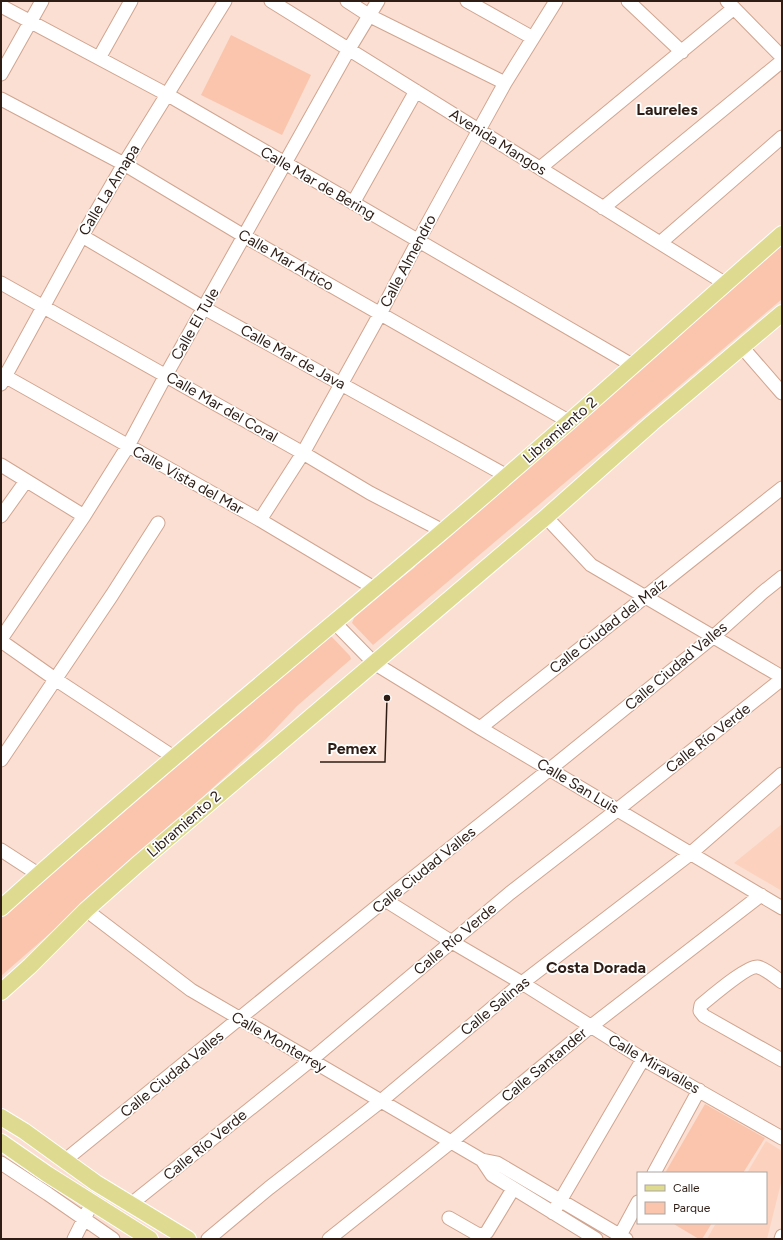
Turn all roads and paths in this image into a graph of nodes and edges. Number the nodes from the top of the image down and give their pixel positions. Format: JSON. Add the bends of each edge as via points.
{"nodes":[{"id":1,"x":42,"y":1,"type":"edge"},
{"id":2,"x":131,"y":1,"type":"edge"},
{"id":3,"x":225,"y":1,"type":"edge"},
{"id":4,"x":271,"y":1,"type":"edge"},
{"id":5,"x":348,"y":1,"type":"edge"},
{"id":6,"x":378,"y":1,"type":"edge"},
{"id":7,"x":467,"y":1,"type":"edge"},
{"id":8,"x":556,"y":1,"type":"edge"},
{"id":9,"x":628,"y":1,"type":"edge"},
{"id":10,"x":730,"y":5,"type":"edge"},
{"id":11,"x":1,"y":6,"type":"edge"},
{"id":12,"x":370,"y":16,"type":"junction"},
{"id":13,"x":30,"y":22,"type":"junction"},
{"id":14,"x":533,"y":38,"type":"junction"},
{"id":15,"x":349,"y":50,"type":"junction"},
{"id":16,"x":682,"y":52,"type":"junction"},
{"id":17,"x":782,"y":57,"type":"edge"},
{"id":18,"x":99,"y":58,"type":"junction"},
{"id":19,"x":782,"y":61,"type":"edge"},
{"id":20,"x":1,"y":74,"type":"edge"},
{"id":21,"x":505,"y":84,"type":"junction"},
{"id":22,"x":416,"y":91,"type":"junction"},
{"id":23,"x":168,"y":95,"type":"junction"},
{"id":24,"x":1,"y":99,"type":"edge"},
{"id":25,"x":479,"y":130,"type":"junction"},
{"id":26,"x":782,"y":137,"type":"edge"},
{"id":27,"x":285,"y":163,"type":"junction"},
{"id":28,"x":124,"y":164,"type":"junction"},
{"id":29,"x":540,"y":168,"type":"junction"},
{"id":30,"x":353,"y":203,"type":"junction"},
{"id":31,"x":603,"y":208,"type":"junction"},
{"id":32,"x":782,"y":234,"type":"edge"},
{"id":33,"x":82,"y":236,"type":"junction"},
{"id":34,"x":244,"y":236,"type":"junction"},
{"id":35,"x":418,"y":241,"type":"junction"},
{"id":36,"x":660,"y":243,"type":"junction"},
{"id":37,"x":1,"y":283,"type":"edge"},
{"id":38,"x":726,"y":284,"type":"junction"},
{"id":39,"x":43,"y":308,"type":"junction"},
{"id":40,"x":204,"y":308,"type":"junction"},
{"id":41,"x":782,"y":313,"type":"edge"},
{"id":42,"x":380,"y":314,"type":"junction"},
{"id":43,"x":742,"y":347,"type":"junction"},
{"id":44,"x":632,"y":366,"type":"junction"},
{"id":45,"x":166,"y":376,"type":"junction"},
{"id":46,"x":2,"y":378,"type":"edge"},
{"id":47,"x":341,"y":384,"type":"junction"},
{"id":48,"x":782,"y":393,"type":"edge"},
{"id":49,"x":570,"y":422,"type":"junction"},
{"id":50,"x":128,"y":446,"type":"junction"},
{"id":51,"x":302,"y":453,"type":"junction"},
{"id":52,"x":1,"y":465,"type":"edge"},
{"id":53,"x":507,"y":476,"type":"junction"},
{"id":54,"x":26,"y":481,"type":"junction"},
{"id":55,"x":782,"y":488,"type":"edge"},
{"id":56,"x":1,"y":516,"type":"edge"},
{"id":57,"x":84,"y":516,"type":"junction"},
{"id":58,"x":546,"y":517,"type":"junction"},
{"id":59,"x":260,"y":520,"type":"junction"},
{"id":60,"x":158,"y":523,"type":"dead end"},
{"id":61,"x":443,"y":531,"type":"junction"},
{"id":62,"x":782,"y":577,"type":"edge"},
{"id":63,"x":374,"y":588,"type":"junction"},
{"id":64,"x":645,"y":597,"type":"junction"},
{"id":65,"x":334,"y":622,"type":"junction"},
{"id":66,"x":713,"y":637,"type":"junction"},
{"id":67,"x":1,"y":640,"type":"edge"},
{"id":68,"x":374,"y":663,"type":"junction"},
{"id":69,"x":782,"y":678,"type":"edge"},
{"id":70,"x":55,"y":679,"type":"junction"},
{"id":71,"x":480,"y":728,"type":"junction"},
{"id":72,"x":175,"y":758,"type":"junction"},
{"id":73,"x":1,"y":760,"type":"edge"},
{"id":74,"x":550,"y":769,"type":"junction"},
{"id":75,"x":782,"y":774,"type":"edge"},
{"id":76,"x":617,"y":810,"type":"junction"},
{"id":77,"x":1,"y":850,"type":"edge"},
{"id":78,"x":690,"y":854,"type":"junction"},
{"id":79,"x":38,"y":874,"type":"junction"},
{"id":80,"x":761,"y":895,"type":"junction"},
{"id":81,"x":385,"y":900,"type":"junction"},
{"id":82,"x":1,"y":908,"type":"edge"},
{"id":83,"x":782,"y":908,"type":"edge"},
{"id":84,"x":86,"y":910,"type":"junction"},
{"id":85,"x":452,"y":942,"type":"junction"},
{"id":86,"x":782,"y":982,"type":"edge"},
{"id":87,"x":522,"y":983,"type":"junction"},
{"id":88,"x":1,"y":992,"type":"edge"},
{"id":89,"x":240,"y":1019,"type":"junction"},
{"id":90,"x":590,"y":1027,"type":"junction"},
{"id":91,"x":643,"y":1059,"type":"junction"},
{"id":92,"x":311,"y":1060,"type":"junction"},
{"id":93,"x":782,"y":1060,"type":"edge"},
{"id":94,"x":699,"y":1090,"type":"junction"},
{"id":95,"x":381,"y":1101,"type":"junction"},
{"id":96,"x":1,"y":1117,"type":"edge"},
{"id":97,"x":782,"y":1138,"type":"edge"},
{"id":98,"x":451,"y":1142,"type":"junction"},
{"id":99,"x":4,"y":1150,"type":"edge"},
{"id":100,"x":482,"y":1160,"type":"junction"},
{"id":101,"x":64,"y":1161,"type":"junction"},
{"id":102,"x":1,"y":1163,"type":"edge"},
{"id":103,"x":655,"y":1172,"type":"edge"},
{"id":104,"x":513,"y":1189,"type":"junction"},
{"id":105,"x":561,"y":1200,"type":"junction"},
{"id":106,"x":92,"y":1203,"type":"junction"},
{"id":107,"x":131,"y":1204,"type":"junction"},
{"id":108,"x":637,"y":1204,"type":"edge"},
{"id":109,"x":553,"y":1213,"type":"junction"},
{"id":110,"x":449,"y":1218,"type":"dead end"},
{"id":111,"x":84,"y":1219,"type":"junction"},
{"id":112,"x":621,"y":1238,"type":"edge"},
{"id":113,"x":74,"y":1239,"type":"edge"},
{"id":114,"x":113,"y":1239,"type":"edge"},
{"id":115,"x":150,"y":1239,"type":"edge"},
{"id":116,"x":188,"y":1239,"type":"edge"},
{"id":117,"x":208,"y":1239,"type":"edge"},
{"id":118,"x":328,"y":1239,"type":"edge"},
{"id":119,"x":596,"y":1239,"type":"edge"}],
"edges":[{"from":1,"to":13,"type":"street"},
{"from":2,"to":18,"type":"street"},
{"from":3,"to":23,"type":"street","name":"Calle La Amapa"},
{"from":4,"to":15,"type":"street","name":"Avenida Mangos"},
{"from":5,"to":12,"type":"street"},
{"from":6,"to":12,"type":"street","name":"Calle El Tule"},
{"from":7,"to":14,"type":"street"},
{"from":8,"to":14,"type":"street","name":"Calle Almendro"},
{"from":9,"to":16,"type":"street"},
{"from":10,"to":16,"type":"street"},
{"from":10,"to":17,"type":"street"},
{"from":11,"to":13,"type":"street","name":"Calle Mar de Bering"},
{"from":12,"to":15,"type":"street","name":"Calle El Tule"},
{"from":12,"to":21,"type":"street"},
{"from":13,"to":18,"type":"street","name":"Calle Mar de Bering"},
{"from":13,"to":20,"type":"street"},
{"from":14,"to":21,"type":"street","name":"Calle Almendro"},
{"from":15,"to":22,"type":"street","name":"Avenida Mangos"},
{"from":15,"to":27,"type":"street","name":"Calle El Tule"},
{"from":16,"to":29,"type":"street"},
{"from":18,"to":23,"type":"street","name":"Calle Mar de Bering"},
{"from":19,"to":31,"type":"street"},
{"from":21,"to":25,"type":"street","name":"Calle Almendro"},
{"from":22,"to":25,"type":"street","name":"Avenida Mangos"},
{"from":22,"to":30,"type":"street"},
{"from":23,"to":27,"type":"street","name":"Calle Mar de Bering"},
{"from":23,"to":28,"type":"street","name":"Calle La Amapa"},
{"from":24,"to":28,"type":"street","name":"Calle Mar Ártico"},
{"from":25,"to":29,"type":"street","name":"Avenida Mangos"},
{"from":25,"to":35,"type":"street","name":"Calle Almendro"},
{"from":26,"to":36,"type":"street"},
{"from":27,"to":30,"type":"street","name":"Calle Mar de Bering"},
{"from":27,"to":34,"type":"street","name":"Calle El Tule"},
{"from":28,"to":33,"type":"street","name":"Calle La Amapa"},
{"from":28,"to":34,"type":"street","name":"Calle Mar Ártico"},
{"from":29,"to":31,"type":"street","name":"Avenida Mangos"},
{"from":30,"to":35,"type":"street","name":"Calle Mar de Bering"},
{"from":31,"to":36,"type":"street","name":"Avenida Mangos"},
{"from":32,"to":38,"type":"main road","name":"Libramiento 2"},
{"from":33,"to":39,"type":"street","name":"Calle La Amapa"},
{"from":33,"to":40,"type":"street","name":"Calle Mar de Java"},
{"from":34,"to":40,"type":"street","name":"Calle El Tule"},
{"from":34,"to":42,"type":"street","name":"Calle Mar Ártico"},
{"from":35,"to":42,"type":"street","name":"Calle Almendro"},
{"from":35,"to":44,"type":"street","name":"Calle Mar de Bering"},
{"from":36,"to":38,"type":"street","name":"Avenida Mangos"},
{"from":37,"to":39,"type":"street","name":"Calle Mar del Coral"},
{"from":38,"to":44,"type":"main road","name":"Libramiento 2"},
{"from":39,"to":45,"type":"street","name":"Calle Mar del Coral"},
{"from":39,"to":46,"type":"street","name":"Calle La Amapa"},
{"from":40,"to":45,"type":"street","name":"Calle El Tule"},
{"from":40,"to":47,"type":"street","name":"Calle Mar de Java"},
{"from":41,"to":43,"type":"main road","name":"Libramiento 2"},
{"from":42,"to":47,"type":"street","name":"Calle Almendro"},
{"from":42,"to":49,"type":"street","name":"Calle Mar Ártico"},
{"from":43,"to":48,"type":"street"},
{"from":43,"to":58,"type":"main road","name":"Libramiento 2"},
{"from":44,"to":49,"type":"main road","name":"Libramiento 2"},
{"from":45,"to":50,"type":"street","name":"Calle El Tule"},
{"from":45,"to":51,"type":"street","name":"Calle Mar del Coral"},
{"from":46,"to":50,"type":"street","name":"Calle Vista del Mar"},
{"from":47,"to":51,"type":"street","name":"Calle Almendro"},
{"from":47,"to":53,"type":"street","name":"Calle Mar de Java"},
{"from":49,"to":53,"type":"main road","name":"Libramiento 2"},
{"from":50,"to":57,"type":"street","name":"Calle El Tule"},
{"from":50,"to":59,"type":"street","name":"Calle Vista del Mar"},
{"from":51,"to":59,"type":"street","name":"Calle Almendro"},
{"from":51,"to":61,"type":"street","name":"Calle Mar del Coral","via":[[370,494]]},
{"from":52,"to":54,"type":"street"},
{"from":53,"to":61,"type":"main road","name":"Libramiento 2"},
{"from":54,"to":56,"type":"street"},
{"from":54,"to":57,"type":"street"},
{"from":55,"to":64,"type":"street","name":"Calle Ciudad del Maíz"},
{"from":57,"to":67,"type":"street","name":"Calle El Tule"},
{"from":58,"to":64,"type":"street","via":[[591,565]]},
{"from":58,"to":68,"type":"main road","name":"Libramiento 2"},
{"from":59,"to":63,"type":"street","name":"Calle Vista del Mar"},
{"from":60,"to":70,"type":"street"},
{"from":61,"to":63,"type":"main road","name":"Libramiento 2"},
{"from":62,"to":66,"type":"street","name":"Calle Ciudad Valles"},
{"from":63,"to":65,"type":"main road","name":"Libramiento 2"},
{"from":64,"to":66,"type":"street"},
{"from":64,"to":71,"type":"street","name":"Calle Ciudad del Maíz"},
{"from":65,"to":68,"type":"street"},
{"from":65,"to":72,"type":"main road","name":"Libramiento 2"},
{"from":66,"to":69,"type":"street"},
{"from":66,"to":74,"type":"street","name":"Calle Ciudad Valles"},
{"from":67,"to":70,"type":"street"},
{"from":68,"to":71,"type":"street","name":"Calle San Luis"},
{"from":68,"to":84,"type":"main road","name":"Libramiento 2"},
{"from":69,"to":76,"type":"street","name":"Calle Río Verde"},
{"from":70,"to":72,"type":"street"},
{"from":70,"to":73,"type":"street"},
{"from":71,"to":74,"type":"street","name":"Calle San Luis"},
{"from":72,"to":79,"type":"main road","name":"Libramiento 2"},
{"from":74,"to":76,"type":"street","name":"Calle San Luis"},
{"from":74,"to":81,"type":"street","name":"Calle Ciudad Valles"},
{"from":75,"to":78,"type":"street","name":"Calle Salinas"},
{"from":76,"to":78,"type":"street","name":"Calle San Luis"},
{"from":76,"to":85,"type":"street","name":"Calle Río Verde","via":[[510,893]]},
{"from":77,"to":79,"type":"street"},
{"from":78,"to":80,"type":"street","name":"Calle San Luis"},
{"from":78,"to":87,"type":"street","name":"Calle Salinas"},
{"from":79,"to":82,"type":"main road","name":"Libramiento 2"},
{"from":80,"to":83,"type":"street","name":"Calle San Luis"},
{"from":80,"to":90,"type":"street","name":"Calle Santander"},
{"from":81,"to":85,"type":"street","name":"Calle Miravalles"},
{"from":81,"to":89,"type":"street","name":"Calle Ciudad Valles"},
{"from":84,"to":88,"type":"main road","name":"Libramiento 2"},
{"from":84,"to":89,"type":"street","name":"Calle Monterrey","via":[[191,990]]},
{"from":85,"to":87,"type":"street","name":"Calle Miravalles"},
{"from":85,"to":92,"type":"street","name":"Calle Río Verde"},
{"from":86,"to":93,"type":"street","via":[[759,967],[754,967],[724,986],[701,1005],[700,1011],[704,1016]]},
{"from":87,"to":90,"type":"street","name":"Calle Miravalles"},
{"from":87,"to":95,"type":"street","name":"Calle Salinas"},
{"from":89,"to":92,"type":"street","name":"Calle Monterrey"},
{"from":89,"to":101,"type":"street","name":"Calle Ciudad Valles"},
{"from":90,"to":91,"type":"street","name":"Calle Miravalles"},
{"from":90,"to":98,"type":"street","name":"Calle Santander"},
{"from":91,"to":94,"type":"street","name":"Calle Miravalles"},
{"from":91,"to":105,"type":"street"},
{"from":92,"to":95,"type":"street","name":"Calle Monterrey"},
{"from":92,"to":107,"type":"street","name":"Calle Río Verde"},
{"from":94,"to":97,"type":"street","name":"Calle Miravalles"},
{"from":94,"to":103,"type":"street"},
{"from":95,"to":98,"type":"street","name":"Calle Monterrey"},
{"from":95,"to":117,"type":"street","name":"Calle Salinas"},
{"from":96,"to":101,"type":"main road"},
{"from":98,"to":100,"type":"street","name":"Calle Monterrey"},
{"from":98,"to":118,"type":"street","name":"Calle Santander"},
{"from":99,"to":106,"type":"main road"},
{"from":100,"to":104,"type":"street","name":"Calle Monterrey","via":[[492,1175]]},
{"from":100,"to":105,"type":"street","name":"Calle Monterrey","via":[[497,1163]]},
{"from":101,"to":107,"type":"main road"},
{"from":102,"to":111,"type":"street"},
{"from":104,"to":109,"type":"street","name":"Calle Monterrey"},
{"from":104,"to":110,"type":"street","via":[[483,1235]]},
{"from":105,"to":109,"type":"street"},
{"from":105,"to":112,"type":"street","name":"Calle Monterrey"},
{"from":106,"to":111,"type":"street"},
{"from":106,"to":115,"type":"main road"},
{"from":107,"to":116,"type":"main road"},
{"from":108,"to":112,"type":"street"},
{"from":109,"to":119,"type":"street","name":"Calle Monterrey"},
{"from":111,"to":113,"type":"street"},
{"from":111,"to":114,"type":"street"}]}
